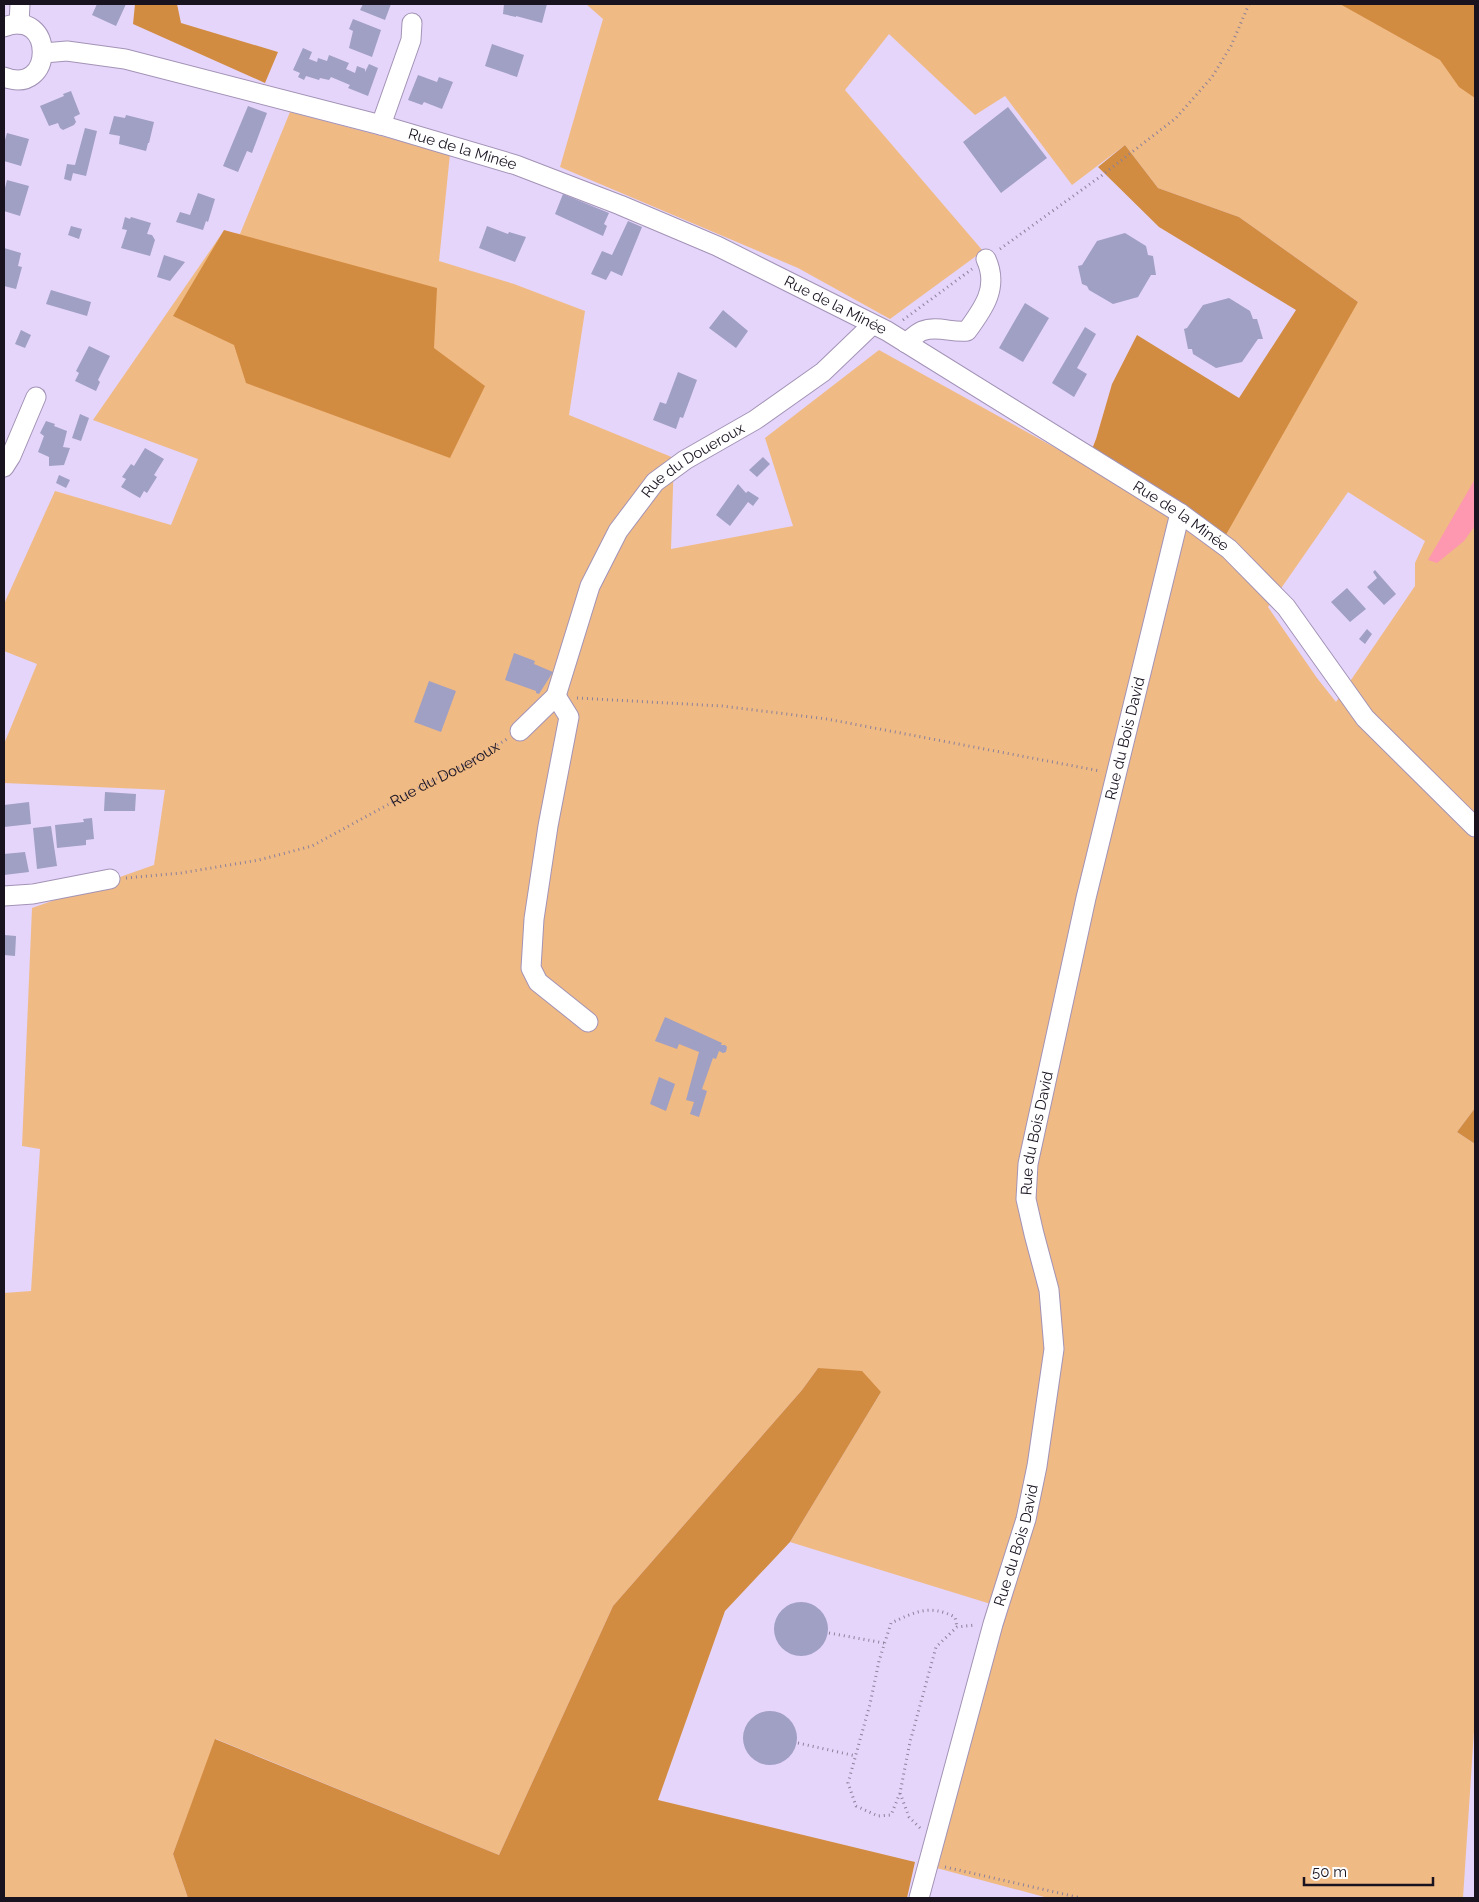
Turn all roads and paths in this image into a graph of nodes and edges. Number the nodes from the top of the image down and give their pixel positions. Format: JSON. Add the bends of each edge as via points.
{"nodes":[{"id":1,"x":20,"y":4,"type":"edge"},
{"id":2,"x":1249,"y":4,"type":"edge"},
{"id":3,"x":412,"y":23,"type":"dead end"},
{"id":4,"x":11,"y":25,"type":"edge"},
{"id":5,"x":44,"y":54,"type":"junction"},
{"id":6,"x":4,"y":77,"type":"edge"},
{"id":7,"x":381,"y":126,"type":"junction"},
{"id":8,"x":986,"y":259,"type":"junction"},
{"id":9,"x":879,"y":328,"type":"junction"},
{"id":10,"x":906,"y":343,"type":"junction"},
{"id":11,"x":36,"y":397,"type":"dead end"},
{"id":12,"x":4,"y":467,"type":"edge"},
{"id":13,"x":1180,"y":513,"type":"junction"},
{"id":14,"x":558,"y":693,"type":"junction"},
{"id":15,"x":520,"y":731,"type":"joint"},
{"id":16,"x":1116,"y":774,"type":"junction"},
{"id":17,"x":1475,"y":827,"type":"edge"},
{"id":18,"x":110,"y":879,"type":"joint"},
{"id":19,"x":4,"y":896,"type":"edge"},
{"id":20,"x":588,"y":1022,"type":"dead end"},
{"id":21,"x":993,"y":1624,"type":"junction"},
{"id":22,"x":957,"y":1627,"type":"junction"},
{"id":23,"x":829,"y":1633,"type":"dead end"},
{"id":24,"x":884,"y":1643,"type":"junction"},
{"id":25,"x":798,"y":1743,"type":"dead end"},
{"id":26,"x":856,"y":1756,"type":"junction"},
{"id":27,"x":900,"y":1794,"type":"junction"},
{"id":28,"x":934,"y":1840,"type":"junction"},
{"id":29,"x":928,"y":1863,"type":"junction"},
{"id":30,"x":919,"y":1898,"type":"edge"},
{"id":31,"x":1081,"y":1898,"type":"edge"}],
"edges":[{"from":1,"to":4,"type":"street"},
{"from":2,"to":8,"type":"path","via":[[1231,46],[1212,77],[1176,118]]},
{"from":3,"to":7,"type":"street","via":[[411,40]]},
{"from":4,"to":5,"type":"street","via":[[27,26],[40,37]]},
{"from":5,"to":6,"type":"street","via":[[36,71],[28,77],[19,80]]},
{"from":5,"to":7,"type":"street","name":"Rue de la Minée","via":[[67,51],[125,60]]},
{"from":7,"to":9,"type":"street","name":"Rue de la Minée","via":[[516,165],[620,205],[717,246]]},
{"from":8,"to":9,"type":"path"},
{"from":8,"to":10,"type":"street","via":[[992,271],[991,287],[986,302],[967,331],[932,328],[921,331]]},
{"from":9,"to":10,"type":"street","name":"Rue de la Minée"},
{"from":9,"to":14,"type":"street","name":"Rue du Doueroux","via":[[755,420],[685,460],[655,482],[618,531],[590,586]]},
{"from":10,"to":13,"type":"street","name":"Rue de la Minée"},
{"from":11,"to":12,"type":"street"},
{"from":13,"to":16,"type":"street","name":"Rue du Bois David"},
{"from":13,"to":17,"type":"street","name":"Rue de la Minée","via":[[1229,549],[1286,607],[1365,718]]},
{"from":14,"to":15,"type":"street","name":"Rue du Doueroux"},
{"from":14,"to":16,"type":"path","via":[[577,698],[722,706],[827,719]]},
{"from":14,"to":20,"type":"street","via":[[569,717],[548,826],[534,919],[531,968],[538,982]]},
{"from":15,"to":18,"type":"path","name":"Rue du Doueroux","via":[[471,762],[312,846],[259,860],[181,873]]},
{"from":16,"to":21,"type":"street","name":"Rue du Bois David","via":[[1028,1164],[1026,1199],[1049,1290],[1054,1350],[1026,1519]]},
{"from":18,"to":19,"type":"street","via":[[33,894]]},
{"from":21,"to":22,"type":"path"},
{"from":21,"to":28,"type":"street","name":"Rue du Bois David"},
{"from":22,"to":24,"type":"path","via":[[955,1617],[946,1613],[918,1610],[891,1623]]},
{"from":22,"to":27,"type":"path","via":[[936,1647],[910,1742]]},
{"from":23,"to":24,"type":"path"},
{"from":24,"to":26,"type":"path"},
{"from":25,"to":26,"type":"path"},
{"from":26,"to":27,"type":"path","via":[[848,1783],[856,1806],[878,1816],[891,1816]]},
{"from":27,"to":28,"type":"path","via":[[909,1817]]},
{"from":28,"to":29,"type":"street","name":"Rue du Bois David"},
{"from":29,"to":30,"type":"street","name":"Rue du Bois David"},
{"from":29,"to":31,"type":"path"}]}
